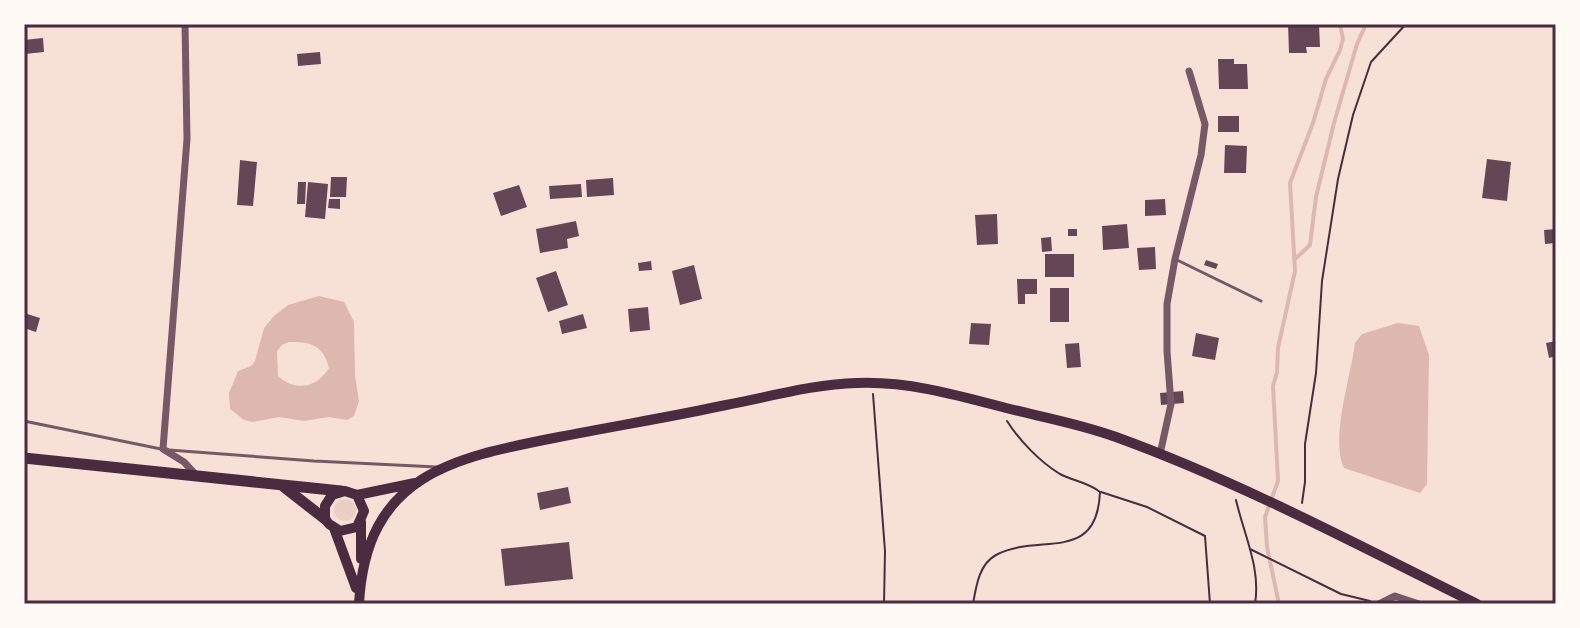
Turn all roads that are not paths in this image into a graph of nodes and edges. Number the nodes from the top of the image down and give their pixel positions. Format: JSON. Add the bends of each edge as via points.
{"nodes":[{"id":1,"x":185,"y":24,"type":"edge"},
{"id":2,"x":1189,"y":71,"type":"dead end"},
{"id":3,"x":1175,"y":259,"type":"junction"},
{"id":4,"x":1261,"y":301,"type":"dead end"},
{"id":5,"x":24,"y":421,"type":"edge"},
{"id":6,"x":163,"y":449,"type":"junction"},
{"id":7,"x":1160,"y":454,"type":"junction"},
{"id":8,"x":24,"y":458,"type":"edge"},
{"id":9,"x":442,"y":467,"type":"junction"},
{"id":10,"x":197,"y":476,"type":"junction"},
{"id":11,"x":415,"y":483,"type":"junction"},
{"id":12,"x":284,"y":487,"type":"junction"},
{"id":13,"x":341,"y":491,"type":"junction"},
{"id":14,"x":357,"y":495,"type":"junction"},
{"id":15,"x":325,"y":519,"type":"junction"},
{"id":16,"x":361,"y":522,"type":"junction"},
{"id":17,"x":334,"y":528,"type":"junction"},
{"id":18,"x":361,"y":573,"type":"junction"},
{"id":19,"x":359,"y":603,"type":"edge"},
{"id":20,"x":1379,"y":603,"type":"edge"},
{"id":21,"x":1419,"y":604,"type":"edge"},
{"id":22,"x":1477,"y":604,"type":"edge"}],
"edges":[{"from":1,"to":6,"type":"street","via":[[187,139]]},
{"from":2,"to":3,"type":"street","via":[[1205,124]]},
{"from":3,"to":4,"type":"lane"},
{"from":3,"to":7,"type":"street","via":[[1167,304],[1171,404]]},
{"from":5,"to":6,"type":"lane"},
{"from":6,"to":9,"type":"lane"},
{"from":6,"to":10,"type":"street"},
{"from":7,"to":9,"type":"main road","via":[[1113,436],[941,391],[872,383],[829,384],[596,429]]},
{"from":7,"to":22,"type":"main road"},
{"from":8,"to":10,"type":"main road"},
{"from":9,"to":11,"type":"main road"},
{"from":10,"to":12,"type":"main road"},
{"from":11,"to":14,"type":"main road"},
{"from":11,"to":18,"type":"main road","via":[[376,527]]},
{"from":12,"to":13,"type":"main road"},
{"from":12,"to":15,"type":"main road"},
{"from":13,"to":14,"type":"main road"},
{"from":13,"to":15,"type":"main road","via":[[328,500]]},
{"from":14,"to":16,"type":"main road","via":[[364,505]]},
{"from":15,"to":17,"type":"main road"},
{"from":16,"to":17,"type":"main road","via":[[352,530]]},
{"from":16,"to":18,"type":"main road"},
{"from":17,"to":19,"type":"main road"},
{"from":18,"to":19,"type":"main road"},
{"from":20,"to":21,"type":"street","via":[[1395,596]]}]}
